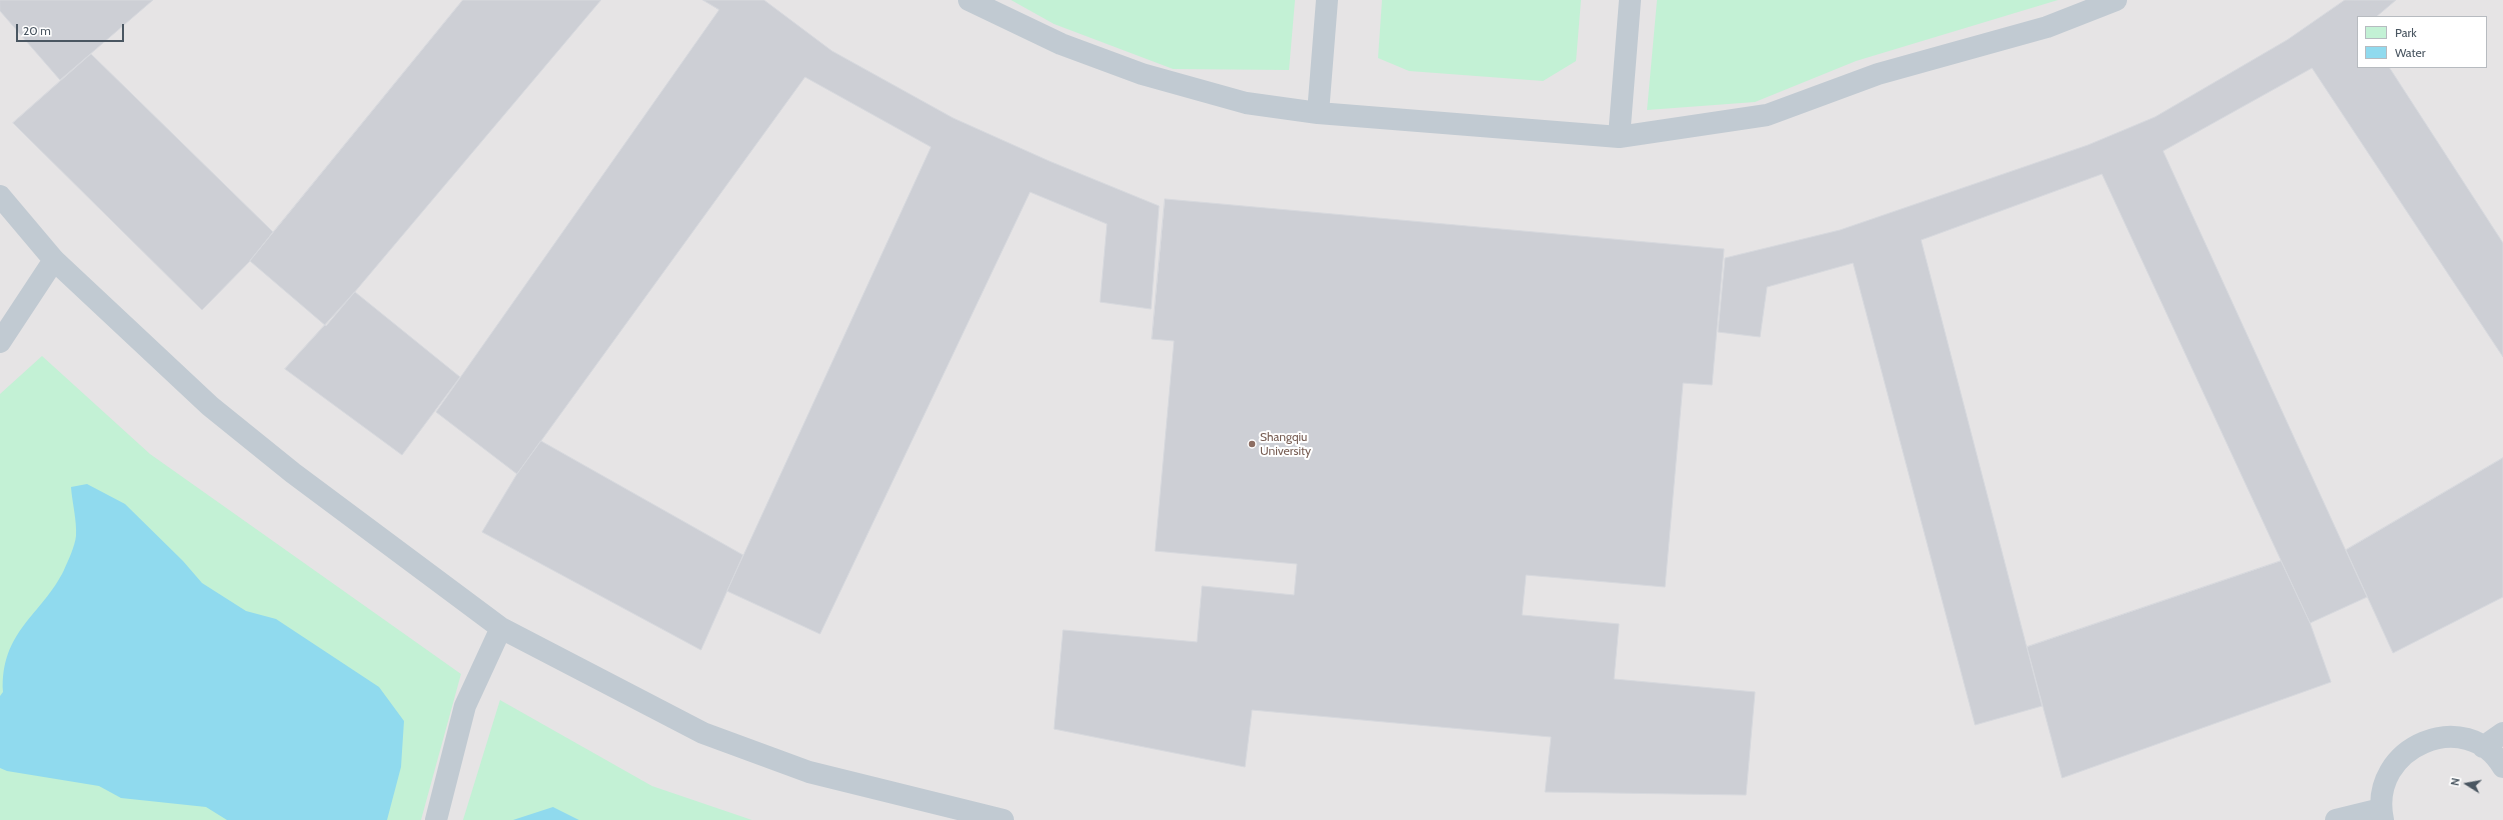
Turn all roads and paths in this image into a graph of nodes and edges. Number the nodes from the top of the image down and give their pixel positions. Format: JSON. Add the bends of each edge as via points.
{"nodes":[{"id":1,"x":969,"y":0,"type":"edge"},
{"id":2,"x":1327,"y":0,"type":"edge"},
{"id":3,"x":1630,"y":0,"type":"edge"},
{"id":4,"x":2116,"y":0,"type":"edge"},
{"id":5,"x":1318,"y":113,"type":"junction"},
{"id":6,"x":1619,"y":137,"type":"junction"},
{"id":7,"x":0,"y":196,"type":"edge"},
{"id":8,"x":54,"y":260,"type":"junction"},
{"id":9,"x":0,"y":342,"type":"edge"},
{"id":10,"x":501,"y":628,"type":"junction"},
{"id":11,"x":2503,"y":733,"type":"edge"},
{"id":12,"x":2483,"y":747,"type":"junction"},
{"id":13,"x":2503,"y":767,"type":"edge"},
{"id":14,"x":2382,"y":815,"type":"edge"},
{"id":15,"x":436,"y":820,"type":"edge"},
{"id":16,"x":1003,"y":820,"type":"edge"},
{"id":17,"x":2336,"y":820,"type":"edge"}],
"edges":[{"from":1,"to":5,"type":"lane","via":[[1061,44],[1142,74],[1246,104]]},
{"from":2,"to":5,"type":"lane"},
{"from":3,"to":6,"type":"lane"},
{"from":4,"to":6,"type":"lane","via":[[2047,27],[1878,74],[1767,115]]},
{"from":5,"to":6,"type":"lane"},
{"from":7,"to":8,"type":"lane"},
{"from":8,"to":9,"type":"lane"},
{"from":8,"to":10,"type":"lane","via":[[136,339],[222,416],[293,474]]},
{"from":10,"to":15,"type":"lane","via":[[465,706]]},
{"from":10,"to":16,"type":"lane","via":[[703,733],[809,772]]},
{"from":11,"to":12,"type":"lane"},
{"from":12,"to":13,"type":"lane","via":[[2500,761]]},
{"from":12,"to":14,"type":"lane","via":[[2464,739],[2443,737],[2423,742],[2404,753],[2391,769],[2382,788]]},
{"from":14,"to":17,"type":"lane"}]}
